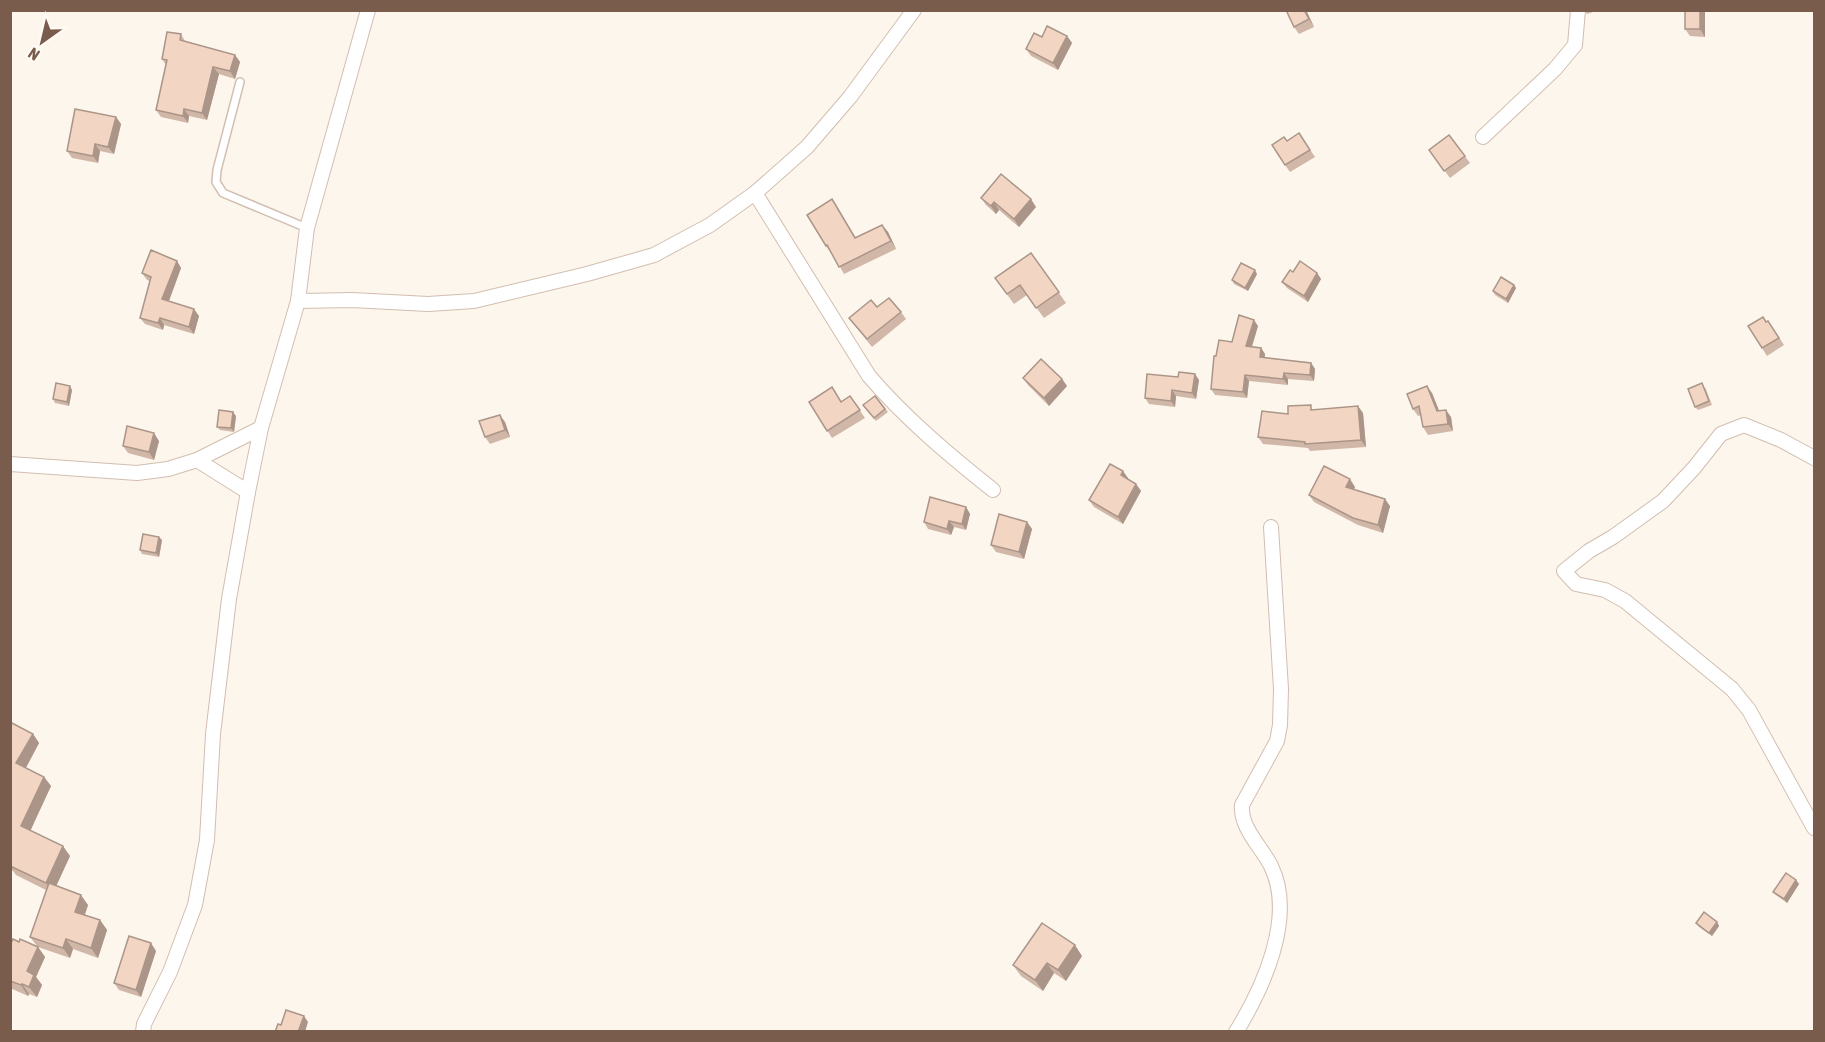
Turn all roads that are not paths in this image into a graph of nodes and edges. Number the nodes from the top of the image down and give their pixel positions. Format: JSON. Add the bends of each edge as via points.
{"nodes":[{"id":1,"x":368,"y":10,"type":"edge"},
{"id":2,"x":914,"y":10,"type":"edge"},
{"id":3,"x":1578,"y":10,"type":"edge"},
{"id":4,"x":240,"y":82,"type":"dead end"},
{"id":5,"x":1483,"y":136,"type":"dead end"},
{"id":6,"x":755,"y":193,"type":"junction"},
{"id":7,"x":307,"y":228,"type":"junction"},
{"id":8,"x":298,"y":301,"type":"junction"},
{"id":9,"x":261,"y":428,"type":"junction"},
{"id":10,"x":1815,"y":458,"type":"edge"},
{"id":11,"x":197,"y":460,"type":"junction"},
{"id":12,"x":10,"y":464,"type":"edge"},
{"id":13,"x":993,"y":490,"type":"dead end"},
{"id":14,"x":248,"y":492,"type":"junction"},
{"id":15,"x":1270,"y":527,"type":"dead end"},
{"id":16,"x":1815,"y":828,"type":"edge"},
{"id":17,"x":143,"y":1032,"type":"edge"},
{"id":18,"x":1236,"y":1032,"type":"edge"}],
"edges":[{"from":1,"to":7,"type":"street"},
{"from":2,"to":6,"type":"street","via":[[850,97],[807,147]]},
{"from":3,"to":5,"type":"street","via":[[1575,45]]},
{"from":4,"to":7,"type":"lane","via":[[216,182],[223,193]]},
{"from":6,"to":8,"type":"street","via":[[710,225],[654,255],[497,296],[428,304]]},
{"from":6,"to":13,"type":"street","via":[[869,376],[929,437]]},
{"from":7,"to":8,"type":"street"},
{"from":8,"to":9,"type":"street"},
{"from":9,"to":11,"type":"street"},
{"from":9,"to":14,"type":"street"},
{"from":10,"to":16,"type":"street","via":[[1744,425],[1721,434],[1663,501],[1564,571],[1576,584],[1605,590],[1625,601],[1732,689],[1749,710]]},
{"from":11,"to":12,"type":"street","via":[[137,473]]},
{"from":11,"to":14,"type":"street"},
{"from":14,"to":17,"type":"street","via":[[229,599],[213,734],[207,840],[195,905]]},
{"from":15,"to":18,"type":"street","via":[[1280,725],[1277,741],[1242,805],[1241,817],[1272,868],[1281,901],[1274,944],[1261,986]]}]}
